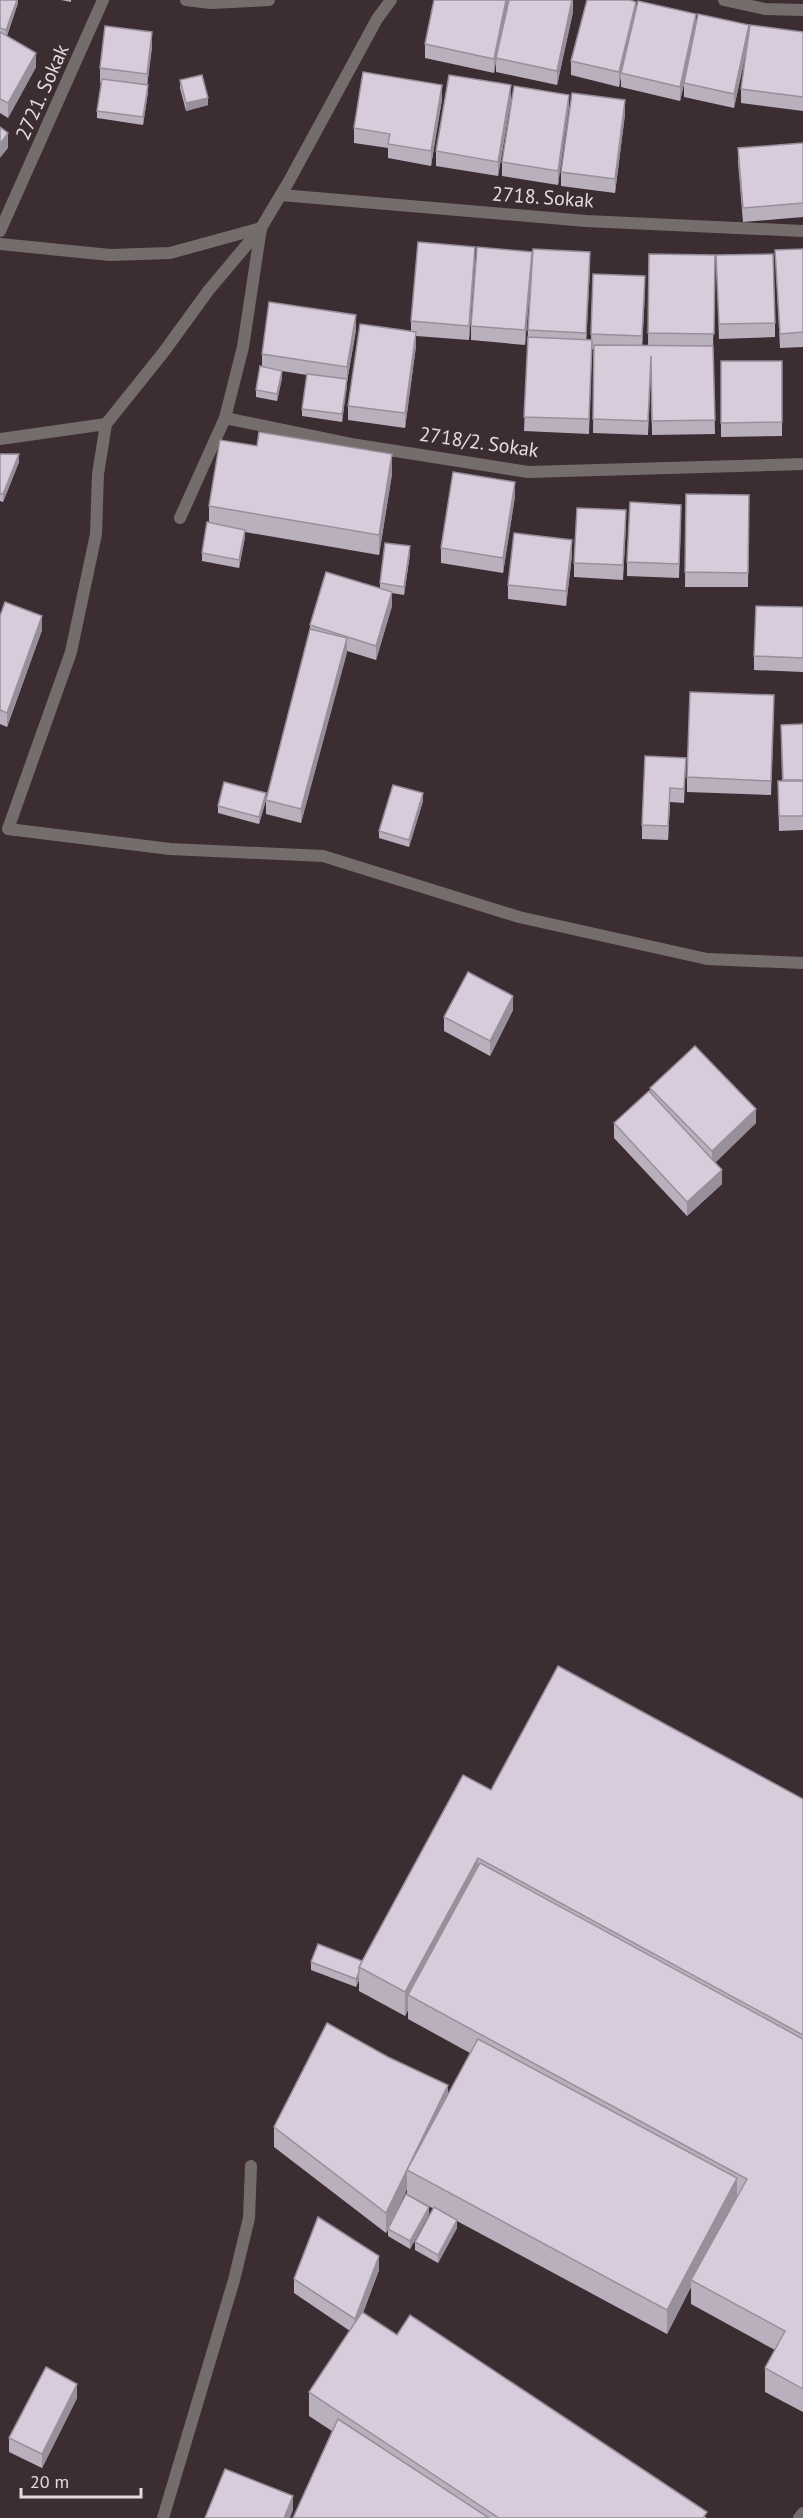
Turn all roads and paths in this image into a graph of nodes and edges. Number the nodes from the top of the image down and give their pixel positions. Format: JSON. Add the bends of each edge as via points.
{"nodes":[{"id":1,"x":103,"y":0,"type":"edge"},
{"id":2,"x":186,"y":0,"type":"edge"},
{"id":3,"x":269,"y":0,"type":"edge"},
{"id":4,"x":391,"y":0,"type":"edge"},
{"id":5,"x":724,"y":0,"type":"edge"},
{"id":6,"x":803,"y":10,"type":"edge"},
{"id":7,"x":281,"y":195,"type":"junction"},
{"id":8,"x":261,"y":228,"type":"junction"},
{"id":9,"x":0,"y":231,"type":"edge"},
{"id":10,"x":803,"y":231,"type":"edge"},
{"id":11,"x":0,"y":244,"type":"edge"},
{"id":12,"x":225,"y":418,"type":"junction"},
{"id":13,"x":106,"y":424,"type":"junction"},
{"id":14,"x":0,"y":439,"type":"edge"},
{"id":15,"x":803,"y":464,"type":"edge"},
{"id":16,"x":180,"y":518,"type":"dead end"},
{"id":17,"x":803,"y":963,"type":"edge"},
{"id":18,"x":251,"y":2166,"type":"dead end"},
{"id":19,"x":803,"y":2513,"type":"edge"},
{"id":20,"x":164,"y":2518,"type":"edge"},
{"id":21,"x":799,"y":2518,"type":"edge"}],
"edges":[{"from":1,"to":9,"type":"street","name":"2721. Sokak"},
{"from":2,"to":3,"type":"street"},
{"from":4,"to":7,"type":"street"},
{"from":5,"to":6,"type":"street","via":[[765,9]]},
{"from":7,"to":8,"type":"street"},
{"from":7,"to":10,"type":"street","name":"2718. Sokak","via":[[586,221]]},
{"from":8,"to":11,"type":"street","via":[[170,253],[110,255]]},
{"from":8,"to":12,"type":"street","via":[[243,347]]},
{"from":8,"to":13,"type":"street"},
{"from":12,"to":15,"type":"street","name":"2718/2. Sokak","via":[[351,444],[528,472]]},
{"from":12,"to":16,"type":"street"},
{"from":13,"to":14,"type":"street"},
{"from":13,"to":17,"type":"street","via":[[98,474],[96,534],[71,652],[8,829],[170,849],[323,856],[541,922],[707,959]]},
{"from":18,"to":20,"type":"street","via":[[249,2218],[234,2280]]},
{"from":19,"to":21,"type":"street"}]}
